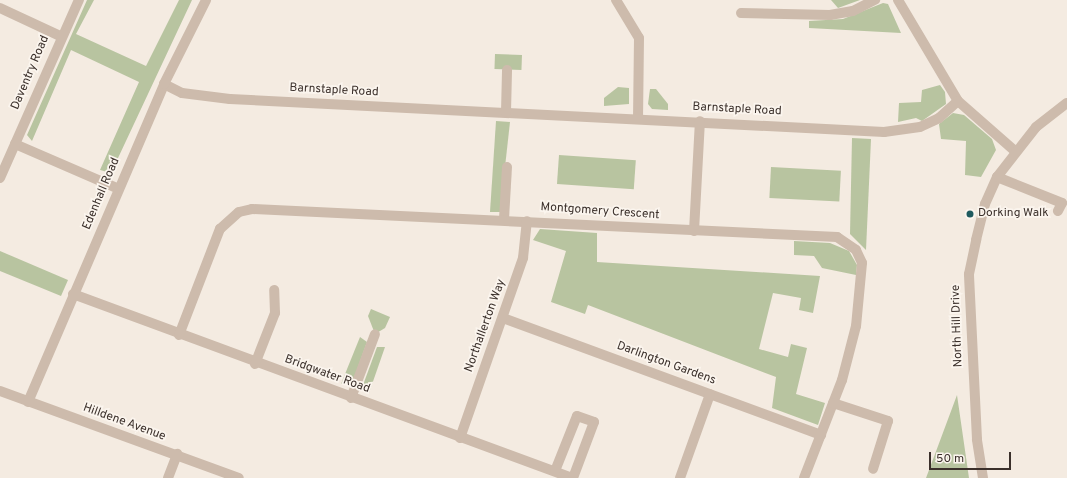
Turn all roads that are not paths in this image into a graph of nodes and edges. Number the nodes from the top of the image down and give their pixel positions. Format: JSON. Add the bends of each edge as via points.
{"nodes":[{"id":1,"x":78,"y":0,"type":"edge"},
{"id":2,"x":206,"y":0,"type":"edge"},
{"id":3,"x":616,"y":0,"type":"edge"},
{"id":4,"x":875,"y":0,"type":"edge"},
{"id":5,"x":898,"y":0,"type":"edge"},
{"id":6,"x":0,"y":8,"type":"edge"},
{"id":7,"x":741,"y":13,"type":"dead end"},
{"id":8,"x":60,"y":36,"type":"junction"},
{"id":9,"x":507,"y":70,"type":"dead end"},
{"id":10,"x":164,"y":84,"type":"junction"},
{"id":11,"x":958,"y":101,"type":"junction"},
{"id":12,"x":1067,"y":102,"type":"edge"},
{"id":13,"x":506,"y":112,"type":"junction"},
{"id":14,"x":638,"y":118,"type":"junction"},
{"id":15,"x":700,"y":121,"type":"junction"},
{"id":16,"x":15,"y":144,"type":"junction"},
{"id":17,"x":1015,"y":152,"type":"junction"},
{"id":18,"x":507,"y":166,"type":"dead end"},
{"id":19,"x":997,"y":176,"type":"junction"},
{"id":20,"x":0,"y":178,"type":"edge"},
{"id":21,"x":119,"y":189,"type":"junction"},
{"id":22,"x":1058,"y":211,"type":"dead end"},
{"id":23,"x":504,"y":219,"type":"junction"},
{"id":24,"x":527,"y":221,"type":"junction"},
{"id":25,"x":694,"y":232,"type":"junction"},
{"id":26,"x":274,"y":290,"type":"dead end"},
{"id":27,"x":73,"y":294,"type":"junction"},
{"id":28,"x":502,"y":318,"type":"junction"},
{"id":29,"x":375,"y":334,"type":"dead end"},
{"id":30,"x":180,"y":336,"type":"junction"},
{"id":31,"x":255,"y":364,"type":"junction"},
{"id":32,"x":0,"y":391,"type":"edge"},
{"id":33,"x":710,"y":394,"type":"junction"},
{"id":34,"x":351,"y":398,"type":"junction"},
{"id":35,"x":28,"y":402,"type":"junction"},
{"id":36,"x":833,"y":403,"type":"junction"},
{"id":37,"x":821,"y":435,"type":"junction"},
{"id":38,"x":460,"y":438,"type":"junction"},
{"id":39,"x":176,"y":454,"type":"junction"},
{"id":40,"x":873,"y":469,"type":"dead end"},
{"id":41,"x":566,"y":476,"type":"edge"},
{"id":42,"x":168,"y":478,"type":"edge"},
{"id":43,"x":239,"y":478,"type":"edge"},
{"id":44,"x":680,"y":478,"type":"edge"},
{"id":45,"x":804,"y":478,"type":"edge"},
{"id":46,"x":984,"y":478,"type":"edge"}],
"edges":[{"from":1,"to":8,"type":"street","name":"Daventry Road"},
{"from":2,"to":10,"type":"street","name":"Edenhall Road"},
{"from":3,"to":14,"type":"street","via":[[640,38]]},
{"from":4,"to":7,"type":"street","via":[[853,11],[830,15]]},
{"from":5,"to":11,"type":"street"},
{"from":6,"to":8,"type":"street"},
{"from":8,"to":16,"type":"street","name":"Daventry Road"},
{"from":9,"to":13,"type":"street"},
{"from":10,"to":13,"type":"street","name":"Barnstaple Road","via":[[182,94],[230,99]]},
{"from":10,"to":21,"type":"street","name":"Edenhall Road"},
{"from":11,"to":15,"type":"street","name":"Barnstaple Road","via":[[939,118],[904,132]]},
{"from":11,"to":17,"type":"street"},
{"from":12,"to":17,"type":"street","name":"North Hill Drive","via":[[1036,127]]},
{"from":13,"to":14,"type":"street","name":"Barnstaple Road"},
{"from":14,"to":15,"type":"street","name":"Barnstaple Road"},
{"from":15,"to":25,"type":"street"},
{"from":16,"to":20,"type":"street","name":"Daventry Road"},
{"from":16,"to":21,"type":"street"},
{"from":17,"to":19,"type":"street","name":"North Hill Drive"},
{"from":18,"to":23,"type":"street"},
{"from":19,"to":22,"type":"street","via":[[1062,202]]},
{"from":19,"to":46,"type":"street","name":"North Hill Drive","via":[[985,204],[969,274],[977,439]]},
{"from":21,"to":27,"type":"street","name":"Edenhall Road"},
{"from":23,"to":24,"type":"street","name":"Montgomery Crescent"},
{"from":23,"to":30,"type":"street","name":"Montgomery Crescent","via":[[260,208],[239,212],[224,224],[218,235]]},
{"from":24,"to":25,"type":"street","name":"Montgomery Crescent"},
{"from":24,"to":28,"type":"street","name":"Northallerton Way","via":[[523,258]]},
{"from":25,"to":36,"type":"street","name":"Montgomery Crescent","via":[[837,237],[856,250],[862,271],[856,326]]},
{"from":26,"to":31,"type":"street","via":[[274,313]]},
{"from":27,"to":30,"type":"street","name":"Bridgwater Road"},
{"from":27,"to":35,"type":"street","name":"Edenhall Road"},
{"from":28,"to":33,"type":"street","name":"Darlington Gardens"},
{"from":28,"to":38,"type":"street","name":"Northallerton Way"},
{"from":29,"to":34,"type":"street"},
{"from":30,"to":31,"type":"street","name":"Bridgwater Road"},
{"from":31,"to":34,"type":"street","name":"Bridgwater Road"},
{"from":32,"to":35,"type":"street","name":"Hilldene Avenue"},
{"from":33,"to":37,"type":"street","name":"Darlington Gardens"},
{"from":33,"to":44,"type":"street"},
{"from":34,"to":38,"type":"street","name":"Bridgwater Road"},
{"from":35,"to":39,"type":"street","name":"Hilldene Avenue"},
{"from":36,"to":37,"type":"street","name":"Montgomery Crescent"},
{"from":36,"to":40,"type":"street","via":[[888,421]]},
{"from":37,"to":45,"type":"street","name":"Montgomery Crescent"},
{"from":38,"to":41,"type":"street","name":"Bridgwater Road"},
{"from":39,"to":42,"type":"street"},
{"from":39,"to":43,"type":"street","name":"Hilldene Avenue"},
{"from":41,"to":41,"type":"street","via":[[577,416],[594,422]]}]}
